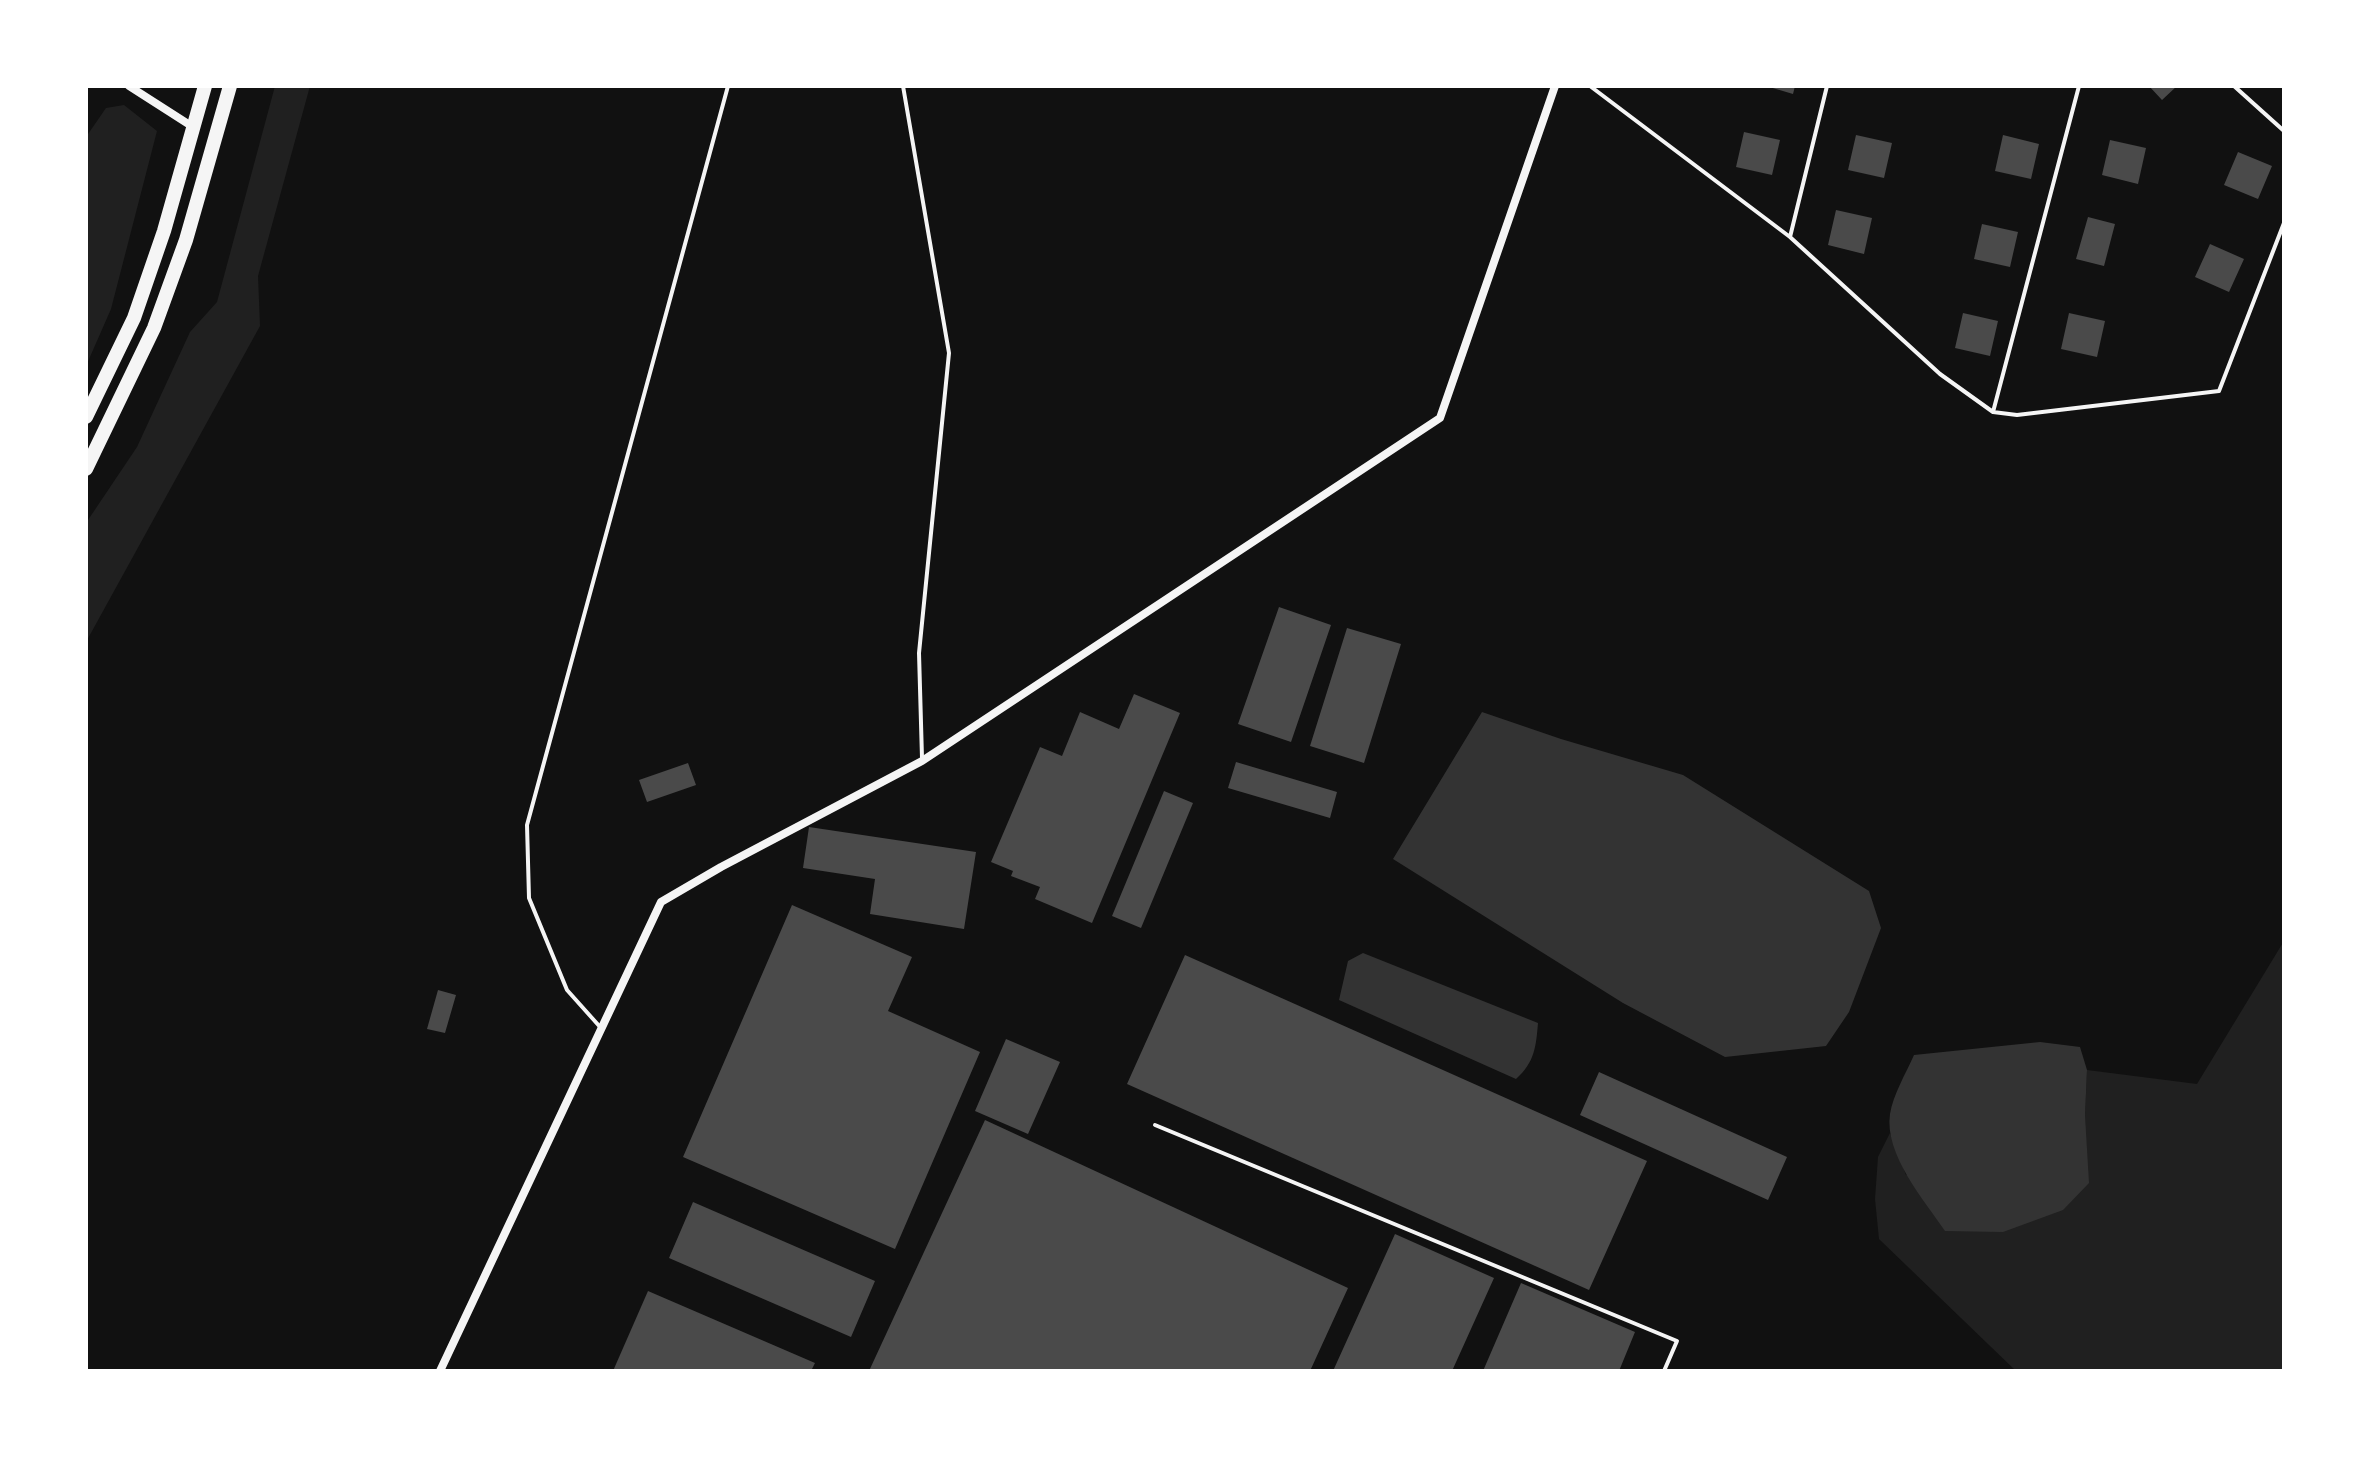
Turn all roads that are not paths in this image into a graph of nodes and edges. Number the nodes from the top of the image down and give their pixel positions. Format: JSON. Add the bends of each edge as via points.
{"nodes":[{"id":1,"x":129,"y":86,"type":"edge"},
{"id":2,"x":205,"y":86,"type":"edge"},
{"id":3,"x":230,"y":86,"type":"edge"},
{"id":4,"x":728,"y":86,"type":"edge"},
{"id":5,"x":903,"y":86,"type":"edge"},
{"id":6,"x":1555,"y":86,"type":"edge"},
{"id":7,"x":1590,"y":86,"type":"edge"},
{"id":8,"x":1827,"y":86,"type":"edge"},
{"id":9,"x":2079,"y":86,"type":"edge"},
{"id":10,"x":2234,"y":86,"type":"edge"},
{"id":11,"x":194,"y":127,"type":"junction"},
{"id":12,"x":2284,"y":131,"type":"edge"},
{"id":13,"x":2284,"y":223,"type":"edge"},
{"id":14,"x":1790,"y":237,"type":"junction"},
{"id":15,"x":1993,"y":412,"type":"junction"},
{"id":16,"x":86,"y":417,"type":"edge"},
{"id":17,"x":86,"y":469,"type":"edge"},
{"id":18,"x":922,"y":761,"type":"junction"},
{"id":19,"x":601,"y":1028,"type":"junction"},
{"id":20,"x":1155,"y":1125,"type":"dead end"},
{"id":21,"x":440,"y":1371,"type":"edge"},
{"id":22,"x":1664,"y":1371,"type":"edge"}],
"edges":[{"from":1,"to":11,"type":"street"},
{"from":2,"to":11,"type":"highway"},
{"from":3,"to":17,"type":"highway","via":[[186,240],[154,328]]},
{"from":4,"to":19,"type":"lane","via":[[527,825],[529,898],[567,990]]},
{"from":5,"to":18,"type":"lane","via":[[949,353],[919,653]]},
{"from":6,"to":18,"type":"street","via":[[1440,418]]},
{"from":7,"to":14,"type":"lane"},
{"from":8,"to":14,"type":"lane"},
{"from":9,"to":15,"type":"lane"},
{"from":10,"to":12,"type":"lane"},
{"from":11,"to":16,"type":"highway","via":[[134,318]]},
{"from":13,"to":15,"type":"lane","via":[[2219,391],[2017,415]]},
{"from":14,"to":15,"type":"lane","via":[[1940,374]]},
{"from":18,"to":19,"type":"street","via":[[661,902]]},
{"from":19,"to":21,"type":"street"},
{"from":20,"to":22,"type":"lane","via":[[1677,1341]]}]}
